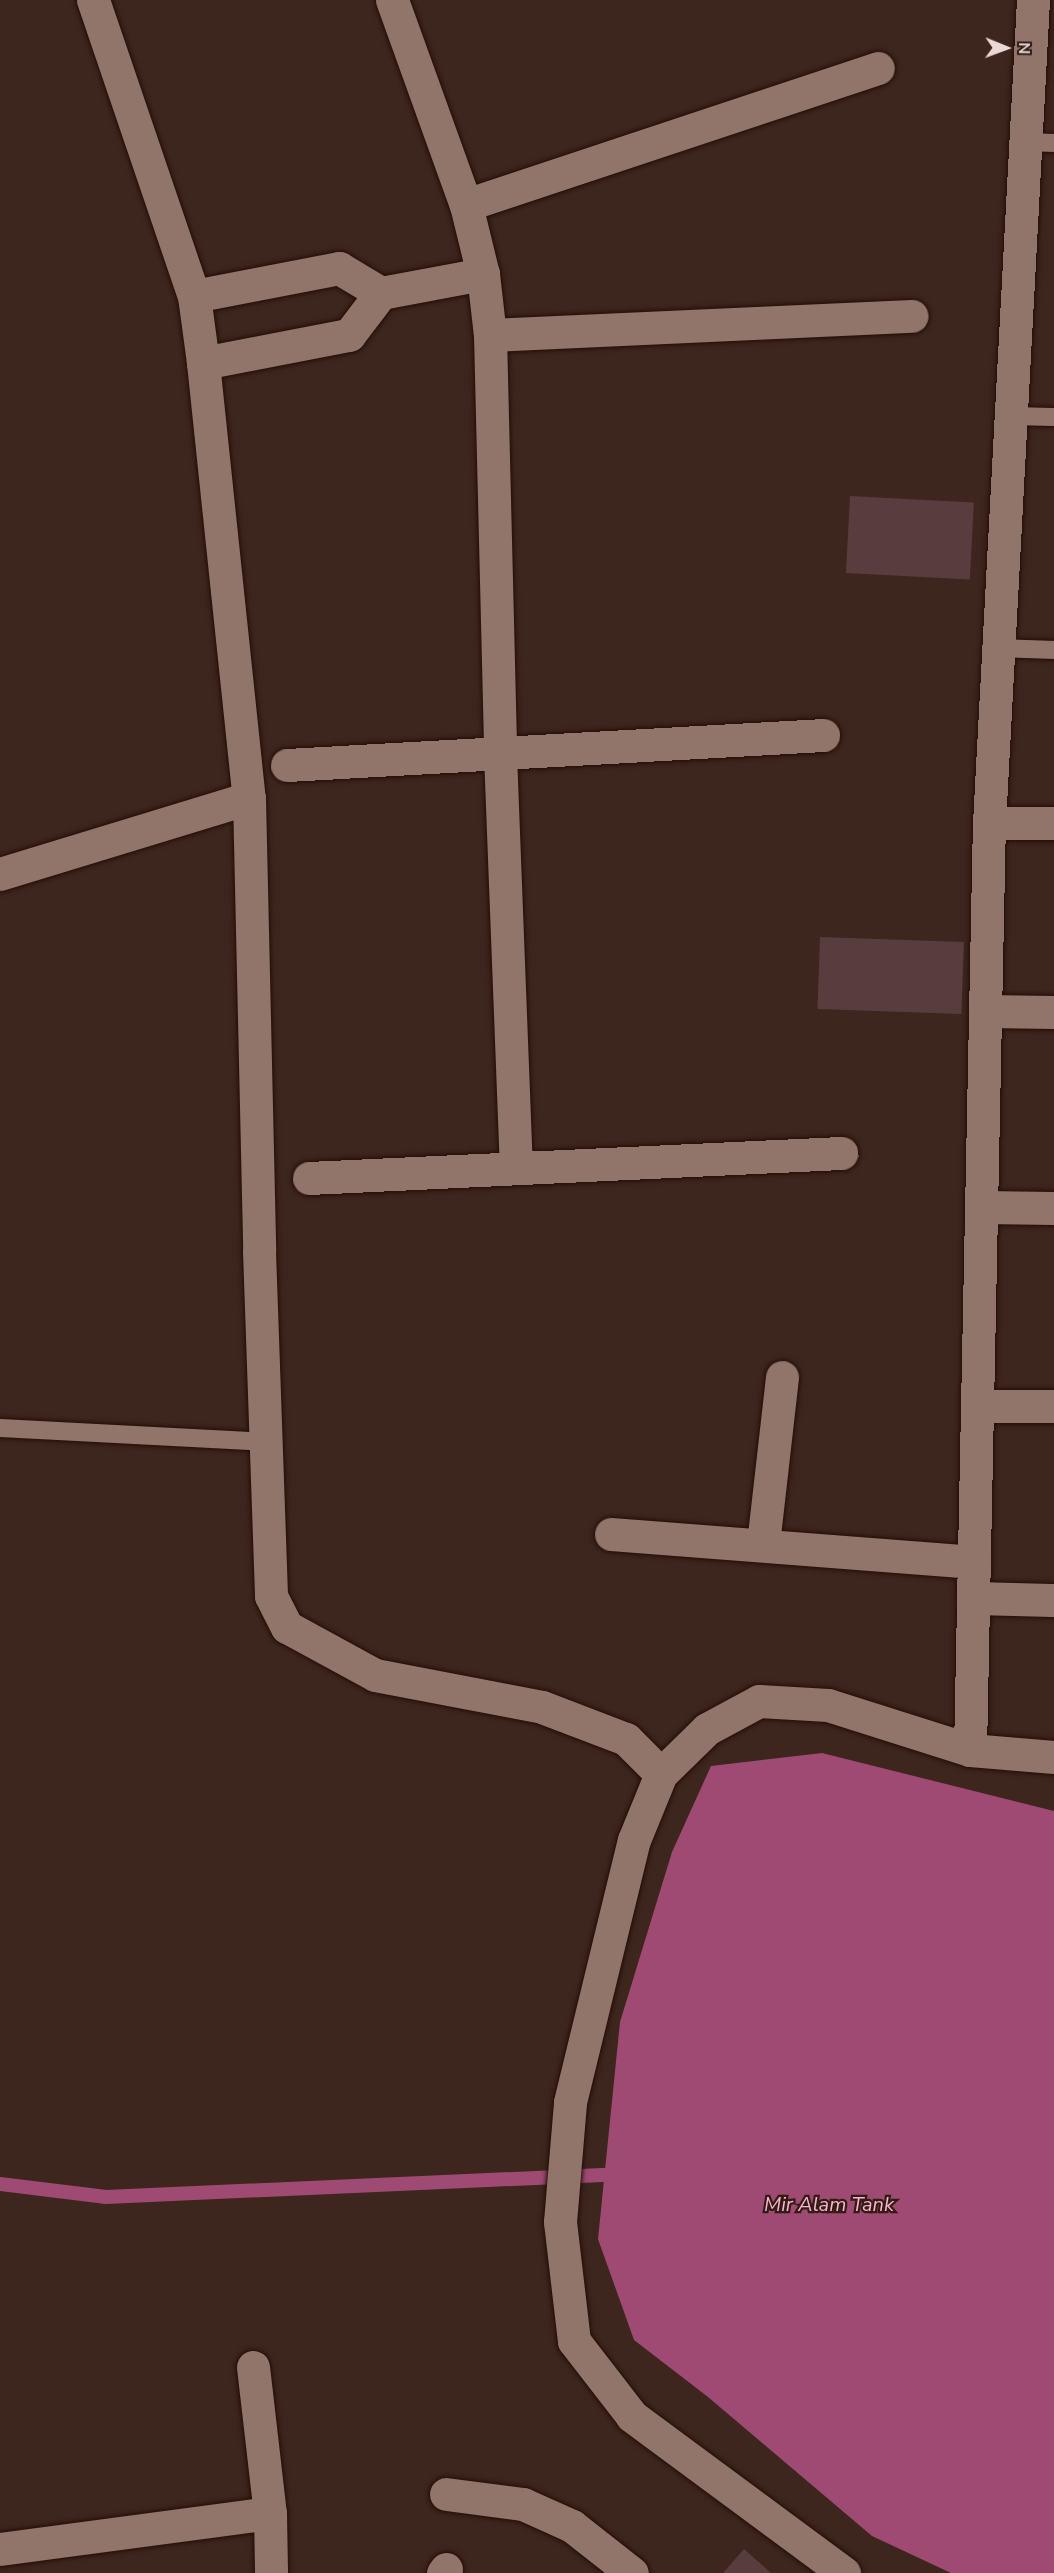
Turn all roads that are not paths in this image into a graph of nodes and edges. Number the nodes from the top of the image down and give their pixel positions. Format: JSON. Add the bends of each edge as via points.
{"nodes":[{"id":1,"x":93,"y":0,"type":"edge"},
{"id":2,"x":392,"y":0,"type":"edge"},
{"id":3,"x":1033,"y":0,"type":"edge"},
{"id":4,"x":878,"y":68,"type":"dead end"},
{"id":5,"x":1040,"y":142,"type":"edge"},
{"id":6,"x":466,"y":205,"type":"junction"},
{"id":7,"x":483,"y":274,"type":"junction"},
{"id":8,"x":381,"y":293,"type":"junction"},
{"id":9,"x":194,"y":296,"type":"junction"},
{"id":10,"x":912,"y":316,"type":"dead end"},
{"id":11,"x":490,"y":335,"type":"junction"},
{"id":12,"x":203,"y":363,"type":"junction"},
{"id":13,"x":1011,"y":416,"type":"junction"},
{"id":14,"x":1054,"y":417,"type":"edge"},
{"id":15,"x":998,"y":648,"type":"junction"},
{"id":16,"x":1054,"y":650,"type":"edge"},
{"id":17,"x":823,"y":735,"type":"dead end"},
{"id":18,"x":500,"y":754,"type":"junction"},
{"id":19,"x":287,"y":765,"type":"dead end"},
{"id":20,"x":249,"y":798,"type":"junction"},
{"id":21,"x":989,"y":823,"type":"junction"},
{"id":22,"x":1054,"y":823,"type":"edge"},
{"id":23,"x":0,"y":874,"type":"edge"},
{"id":24,"x":985,"y":1011,"type":"junction"},
{"id":25,"x":1054,"y":1012,"type":"edge"},
{"id":26,"x":841,"y":1153,"type":"dead end"},
{"id":27,"x":516,"y":1168,"type":"junction"},
{"id":28,"x":309,"y":1178,"type":"dead end"},
{"id":29,"x":982,"y":1207,"type":"junction"},
{"id":30,"x":1054,"y":1208,"type":"edge"},
{"id":31,"x":782,"y":1377,"type":"dead end"},
{"id":32,"x":977,"y":1406,"type":"junction"},
{"id":33,"x":1054,"y":1406,"type":"edge"},
{"id":34,"x":0,"y":1428,"type":"edge"},
{"id":35,"x":265,"y":1442,"type":"junction"},
{"id":36,"x":612,"y":1534,"type":"dead end"},
{"id":37,"x":763,"y":1544,"type":"junction"},
{"id":38,"x":974,"y":1562,"type":"junction"},
{"id":39,"x":973,"y":1598,"type":"junction"},
{"id":40,"x":1054,"y":1600,"type":"edge"},
{"id":41,"x":970,"y":1749,"type":"junction"},
{"id":42,"x":1054,"y":1757,"type":"edge"},
{"id":43,"x":661,"y":1774,"type":"junction"},
{"id":44,"x":253,"y":2367,"type":"dead end"},
{"id":45,"x":446,"y":2494,"type":"dead end"},
{"id":46,"x":270,"y":2512,"type":"junction"},
{"id":47,"x":0,"y":2549,"type":"edge"},
{"id":48,"x":271,"y":2573,"type":"edge"},
{"id":49,"x":632,"y":2573,"type":"edge"},
{"id":50,"x":844,"y":2573,"type":"edge"}],
"edges":[{"from":1,"to":9,"type":"street"},
{"from":2,"to":6,"type":"street"},
{"from":3,"to":5,"type":"street"},
{"from":4,"to":6,"type":"street"},
{"from":5,"to":13,"type":"street"},
{"from":6,"to":7,"type":"street"},
{"from":7,"to":8,"type":"street"},
{"from":7,"to":11,"type":"street"},
{"from":8,"to":9,"type":"street","via":[[339,268]]},
{"from":8,"to":12,"type":"street","via":[[349,335]]},
{"from":9,"to":12,"type":"street"},
{"from":10,"to":11,"type":"street"},
{"from":11,"to":18,"type":"street"},
{"from":12,"to":20,"type":"street"},
{"from":13,"to":14,"type":"lane"},
{"from":13,"to":15,"type":"street"},
{"from":15,"to":16,"type":"lane"},
{"from":15,"to":21,"type":"street"},
{"from":17,"to":18,"type":"street"},
{"from":18,"to":19,"type":"street"},
{"from":18,"to":27,"type":"street"},
{"from":20,"to":23,"type":"street"},
{"from":20,"to":35,"type":"street"},
{"from":21,"to":22,"type":"street"},
{"from":21,"to":24,"type":"street"},
{"from":24,"to":25,"type":"street"},
{"from":24,"to":29,"type":"street"},
{"from":26,"to":27,"type":"street"},
{"from":27,"to":28,"type":"street"},
{"from":29,"to":30,"type":"street"},
{"from":29,"to":32,"type":"street"},
{"from":31,"to":37,"type":"street"},
{"from":32,"to":33,"type":"street"},
{"from":32,"to":38,"type":"street"},
{"from":34,"to":35,"type":"lane"},
{"from":35,"to":43,"type":"street","via":[[271,1596],[287,1627],[375,1675],[542,1707],[626,1739]]},
{"from":36,"to":37,"type":"street"},
{"from":37,"to":38,"type":"street"},
{"from":38,"to":39,"type":"street"},
{"from":39,"to":40,"type":"street"},
{"from":39,"to":41,"type":"street"},
{"from":41,"to":42,"type":"street"},
{"from":41,"to":43,"type":"street","via":[[828,1705],[759,1701],[707,1729]]},
{"from":43,"to":50,"type":"street","via":[[634,1840],[570,2102],[560,2222],[574,2341],[632,2416]]},
{"from":44,"to":46,"type":"street"},
{"from":45,"to":49,"type":"street","via":[[523,2504],[572,2526]]},
{"from":46,"to":47,"type":"street"},
{"from":46,"to":48,"type":"street"}]}
